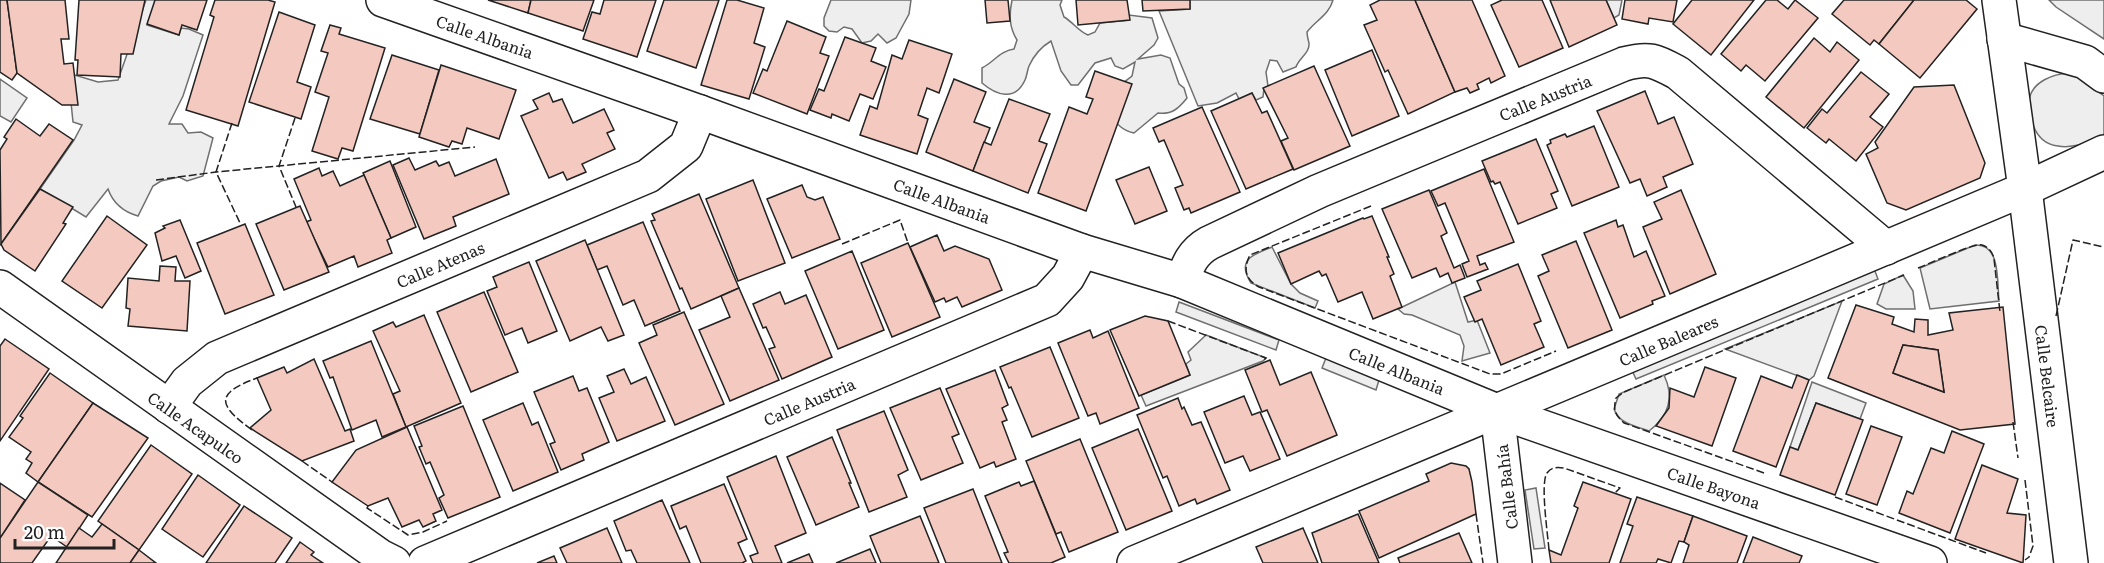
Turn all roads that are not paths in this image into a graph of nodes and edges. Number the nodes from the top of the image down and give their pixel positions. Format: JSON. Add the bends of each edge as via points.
{"nodes":[{"id":1,"x":383,"y":0,"type":"edge"},
{"id":2,"x":1999,"y":0,"type":"edge"},
{"id":3,"x":2004,"y":39,"type":"junction"},
{"id":4,"x":2104,"y":76,"type":"edge"},
{"id":5,"x":700,"y":112,"type":"junction"},
{"id":6,"x":2104,"y":152,"type":"edge"},
{"id":7,"x":2025,"y":189,"type":"junction"},
{"id":8,"x":1886,"y":248,"type":"junction"},
{"id":9,"x":1082,"y":251,"type":"junction"},
{"id":10,"x":1182,"y":281,"type":"junction"},
{"id":11,"x":0,"y":287,"type":"edge"},
{"id":12,"x":169,"y":407,"type":"junction"},
{"id":13,"x":1497,"y":411,"type":"junction"},
{"id":14,"x":394,"y":563,"type":"edge"},
{"id":15,"x":425,"y":563,"type":"edge"},
{"id":16,"x":1134,"y":563,"type":"edge"},
{"id":17,"x":1515,"y":563,"type":"edge"},
{"id":18,"x":1930,"y":563,"type":"edge"},
{"id":19,"x":2071,"y":563,"type":"edge"}],
"edges":[{"from":1,"to":5,"type":"street","name":"Calle Albania"},
{"from":2,"to":3,"type":"street"},
{"from":3,"to":4,"type":"street","via":[[2085,62]]},
{"from":3,"to":7,"type":"street"},
{"from":5,"to":9,"type":"street","name":"Calle Albania"},
{"from":5,"to":12,"type":"street","name":"Calle Atenas","via":[[686,146],[648,176],[217,358],[187,382]]},
{"from":6,"to":7,"type":"street","name":"Calle Baleares"},
{"from":7,"to":8,"type":"street","name":"Calle Baleares"},
{"from":7,"to":19,"type":"street","name":"Calle Belcaire"},
{"from":8,"to":10,"type":"street","name":"Calle Austria","via":[[1678,73],[1643,59],[1318,191],[1209,243],[1188,262]]},
{"from":8,"to":13,"type":"street","name":"Calle Baleares"},
{"from":9,"to":10,"type":"street","name":"Calle Albania"},
{"from":9,"to":15,"type":"street","name":"Calle Austria","via":[[1068,277],[1047,300]]},
{"from":10,"to":13,"type":"street","name":"Calle Albania"},
{"from":11,"to":12,"type":"street","name":"Calle Acapulco"},
{"from":12,"to":14,"type":"street","name":"Calle Acapulco"},
{"from":13,"to":16,"type":"street","name":"Calle Baleares"},
{"from":13,"to":17,"type":"street","name":"Calle Bahía"},
{"from":13,"to":18,"type":"street","name":"Calle Bayona"}]}
